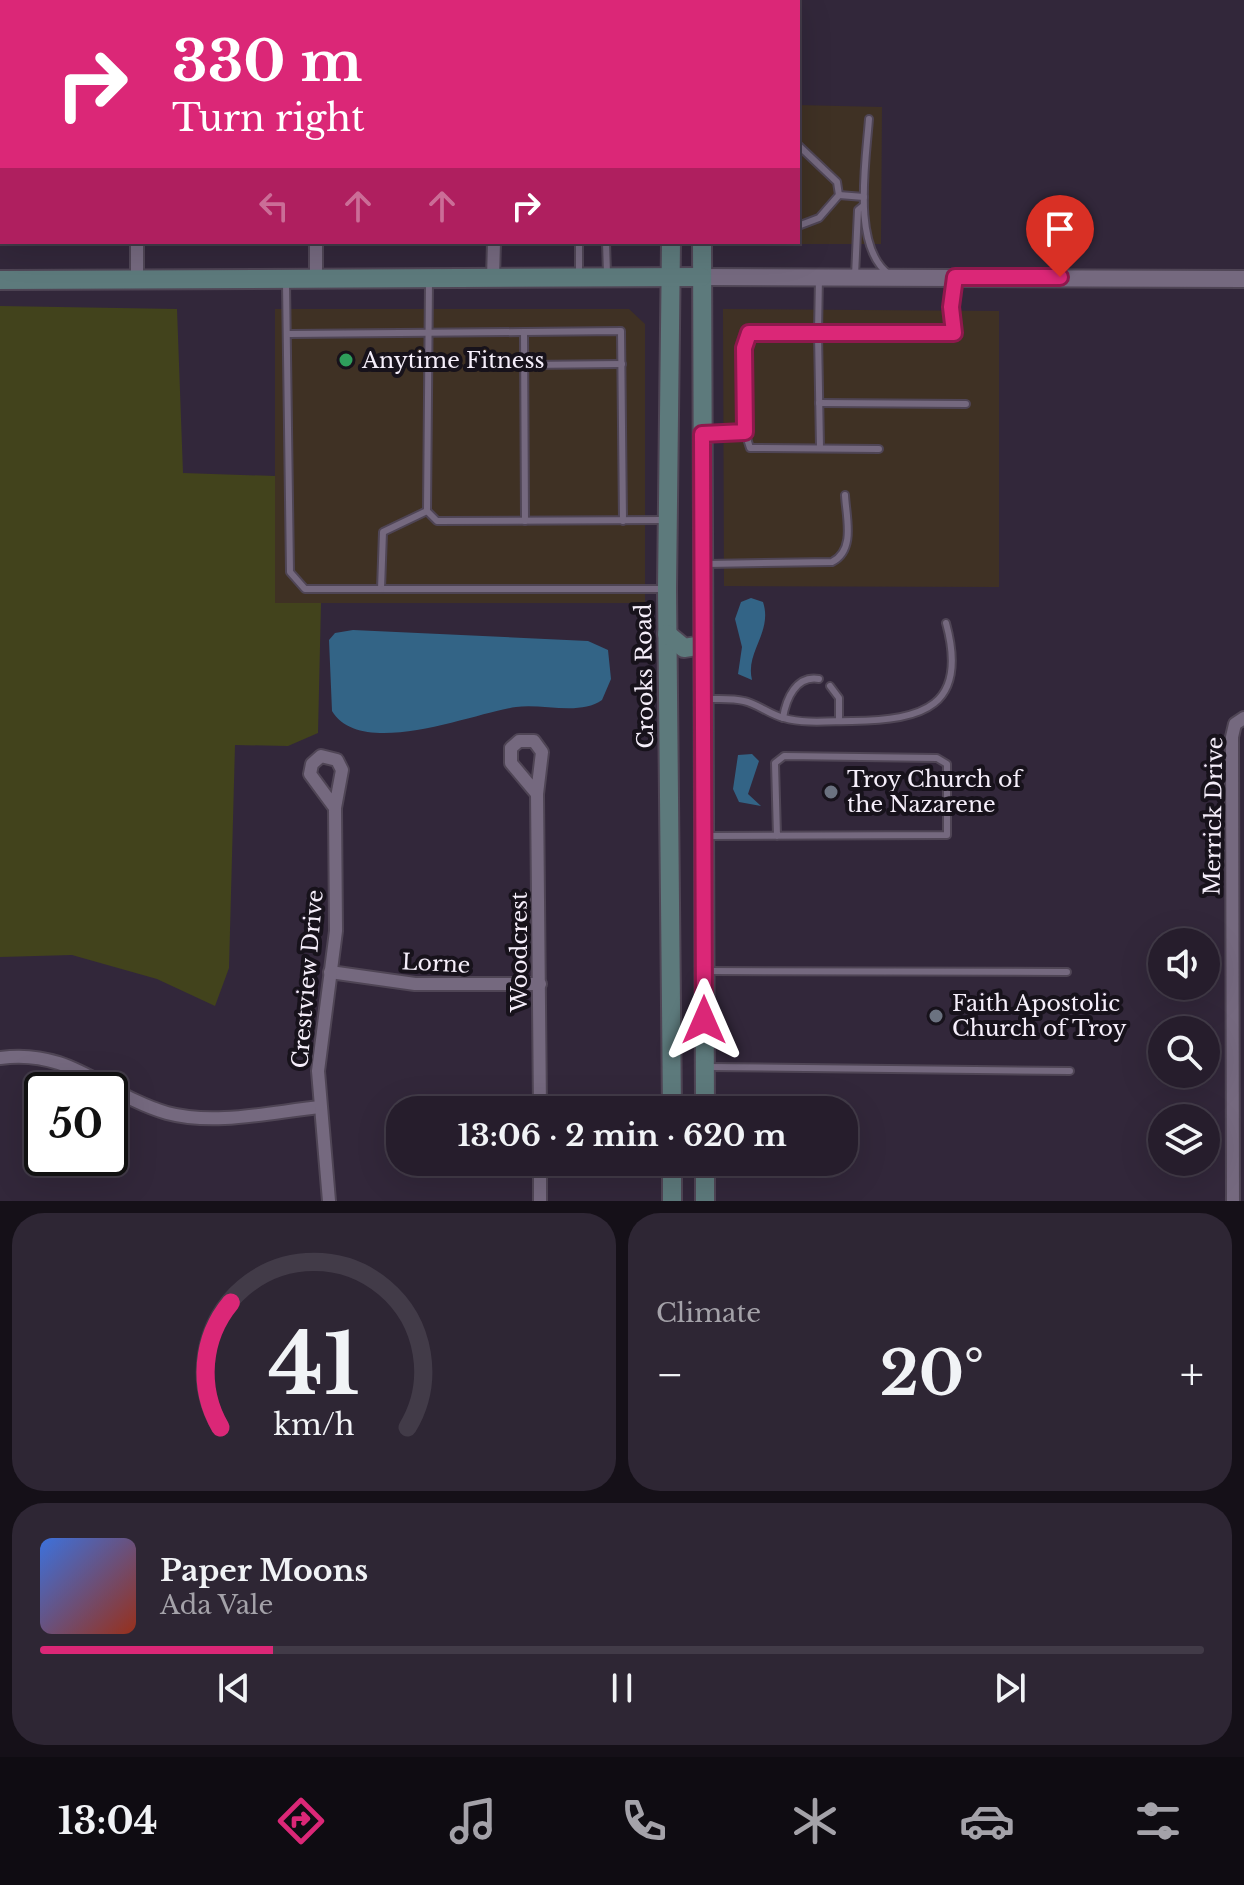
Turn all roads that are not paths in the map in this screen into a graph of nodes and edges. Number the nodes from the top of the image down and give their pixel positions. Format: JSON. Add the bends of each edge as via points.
{"nodes":[{"id":1,"x":869,"y":119,"type":"dead end"},
{"id":2,"x":800,"y":147,"type":"edge"},
{"id":3,"x":839,"y":195,"type":"junction"},
{"id":4,"x":863,"y":202,"type":"junction"},
{"id":5,"x":800,"y":225,"type":"edge"},
{"id":6,"x":137,"y":244,"type":"edge"},
{"id":7,"x":316,"y":244,"type":"edge"},
{"id":8,"x":494,"y":244,"type":"edge"},
{"id":9,"x":579,"y":244,"type":"edge"},
{"id":10,"x":606,"y":244,"type":"edge"},
{"id":11,"x":671,"y":244,"type":"edge"},
{"id":12,"x":702,"y":244,"type":"edge"},
{"id":13,"x":579,"y":277,"type":"junction"},
{"id":14,"x":607,"y":277,"type":"junction"},
{"id":15,"x":671,"y":277,"type":"junction"},
{"id":16,"x":702,"y":277,"type":"junction"},
{"id":17,"x":819,"y":277,"type":"junction"},
{"id":18,"x":855,"y":277,"type":"junction"},
{"id":19,"x":955,"y":277,"type":"junction"},
{"id":20,"x":429,"y":278,"type":"junction"},
{"id":21,"x":493,"y":278,"type":"junction"},
{"id":22,"x":894,"y":278,"type":"junction"},
{"id":23,"x":286,"y":279,"type":"junction"},
{"id":24,"x":316,"y":279,"type":"junction"},
{"id":25,"x":1244,"y":279,"type":"edge"},
{"id":26,"x":0,"y":280,"type":"edge"},
{"id":27,"x":137,"y":280,"type":"junction"},
{"id":28,"x":524,"y":332,"type":"junction"},
{"id":29,"x":428,"y":333,"type":"junction"},
{"id":30,"x":818,"y":333,"type":"junction"},
{"id":31,"x":289,"y":334,"type":"junction"},
{"id":32,"x":670,"y":340,"type":"junction"},
{"id":33,"x":702,"y":349,"type":"junction"},
{"id":34,"x":622,"y":364,"type":"junction"},
{"id":35,"x":525,"y":365,"type":"junction"},
{"id":36,"x":819,"y":403,"type":"junction"},
{"id":37,"x":966,"y":404,"type":"dead end"},
{"id":38,"x":745,"y":432,"type":"junction"},
{"id":39,"x":702,"y":434,"type":"junction"},
{"id":40,"x":820,"y":448,"type":"junction"},
{"id":41,"x":879,"y":449,"type":"dead end"},
{"id":42,"x":845,"y":495,"type":"dead end"},
{"id":43,"x":427,"y":511,"type":"junction"},
{"id":44,"x":667,"y":520,"type":"junction"},
{"id":45,"x":525,"y":521,"type":"junction"},
{"id":46,"x":623,"y":521,"type":"junction"},
{"id":47,"x":703,"y":564,"type":"junction"},
{"id":48,"x":381,"y":589,"type":"junction"},
{"id":49,"x":667,"y":589,"type":"junction"},
{"id":50,"x":946,"y":623,"type":"dead end"},
{"id":51,"x":667,"y":634,"type":"junction"},
{"id":52,"x":703,"y":645,"type":"junction"},
{"id":53,"x":819,"y":679,"type":"dead end"},
{"id":54,"x":830,"y":686,"type":"dead end"},
{"id":55,"x":704,"y":699,"type":"junction"},
{"id":56,"x":783,"y":718,"type":"junction"},
{"id":57,"x":1241,"y":719,"type":"edge"},
{"id":58,"x":839,"y":721,"type":"junction"},
{"id":59,"x":537,"y":794,"type":"dead end"},
{"id":60,"x":671,"y":807,"type":"junction"},
{"id":61,"x":335,"y":808,"type":"dead end"},
{"id":62,"x":704,"y":826,"type":"junction"},
{"id":63,"x":777,"y":836,"type":"junction"},
{"id":64,"x":704,"y":971,"type":"junction"},
{"id":65,"x":330,"y":972,"type":"junction"},
{"id":66,"x":1067,"y":972,"type":"dead end"},
{"id":67,"x":540,"y":984,"type":"junction"},
{"id":68,"x":672,"y":1033,"type":"junction"},
{"id":69,"x":705,"y":1045,"type":"junction"},
{"id":70,"x":0,"y":1058,"type":"edge"},
{"id":71,"x":705,"y":1067,"type":"junction"},
{"id":72,"x":1070,"y":1071,"type":"dead end"},
{"id":73,"x":540,"y":1096,"type":"edge"},
{"id":74,"x":672,"y":1096,"type":"edge"},
{"id":75,"x":705,"y":1096,"type":"edge"},
{"id":76,"x":320,"y":1107,"type":"junction"},
{"id":77,"x":540,"y":1176,"type":"edge"},
{"id":78,"x":672,"y":1176,"type":"edge"},
{"id":79,"x":705,"y":1176,"type":"edge"},
{"id":80,"x":329,"y":1201,"type":"edge"},
{"id":81,"x":540,"y":1201,"type":"edge"},
{"id":82,"x":672,"y":1201,"type":"edge"},
{"id":83,"x":705,"y":1201,"type":"edge"},
{"id":84,"x":1233,"y":1201,"type":"edge"}],
"edges":[{"from":1,"to":4,"type":"lane"},
{"from":2,"to":3,"type":"lane","via":[[837,182]]},
{"from":3,"to":4,"type":"lane"},
{"from":3,"to":5,"type":"lane","via":[[819,218]]},
{"from":4,"to":18,"type":"lane","via":[[858,210]]},
{"from":4,"to":22,"type":"lane","via":[[871,251]]},
{"from":6,"to":27,"type":"street"},
{"from":7,"to":24,"type":"street"},
{"from":8,"to":21,"type":"street"},
{"from":9,"to":13,"type":"lane"},
{"from":10,"to":14,"type":"lane"},
{"from":11,"to":15,"type":"main road","name":"Crooks Road"},
{"from":12,"to":16,"type":"main road"},
{"from":13,"to":14,"type":"main road"},
{"from":13,"to":21,"type":"main road"},
{"from":14,"to":15,"type":"main road"},
{"from":15,"to":16,"type":"main road"},
{"from":15,"to":32,"type":"main road","name":"Crooks Road"},
{"from":16,"to":17,"type":"street"},
{"from":16,"to":33,"type":"main road"},
{"from":17,"to":18,"type":"street"},
{"from":17,"to":30,"type":"lane"},
{"from":18,"to":22,"type":"street"},
{"from":19,"to":22,"type":"street"},
{"from":19,"to":25,"type":"street"},
{"from":19,"to":30,"type":"lane","via":[[954,333]]},
{"from":20,"to":21,"type":"main road"},
{"from":20,"to":24,"type":"main road"},
{"from":20,"to":29,"type":"lane"},
{"from":23,"to":24,"type":"main road"},
{"from":23,"to":27,"type":"main road"},
{"from":23,"to":31,"type":"lane"},
{"from":26,"to":27,"type":"main road"},
{"from":28,"to":29,"type":"lane"},
{"from":28,"to":34,"type":"lane","via":[[621,331]]},
{"from":28,"to":35,"type":"lane"},
{"from":29,"to":31,"type":"lane"},
{"from":29,"to":43,"type":"lane"},
{"from":30,"to":36,"type":"lane"},
{"from":30,"to":38,"type":"lane","via":[[749,333],[744,348]]},
{"from":31,"to":48,"type":"lane","via":[[290,572],[305,589]]},
{"from":32,"to":33,"type":"main road","via":[[691,339]]},
{"from":32,"to":44,"type":"main road","name":"Crooks Road"},
{"from":33,"to":39,"type":"main road"},
{"from":34,"to":35,"type":"lane"},
{"from":34,"to":46,"type":"lane"},
{"from":35,"to":45,"type":"lane"},
{"from":36,"to":37,"type":"lane"},
{"from":36,"to":40,"type":"lane"},
{"from":38,"to":39,"type":"lane"},
{"from":38,"to":40,"type":"lane","via":[[750,448]]},
{"from":39,"to":47,"type":"main road"},
{"from":40,"to":41,"type":"lane"},
{"from":42,"to":47,"type":"lane","via":[[847,548],[832,562]]},
{"from":43,"to":45,"type":"lane","via":[[437,521]]},
{"from":43,"to":48,"type":"lane","via":[[383,532]]},
{"from":44,"to":46,"type":"lane"},
{"from":44,"to":49,"type":"main road","name":"Crooks Road"},
{"from":45,"to":46,"type":"lane"},
{"from":47,"to":52,"type":"main road"},
{"from":48,"to":49,"type":"lane"},
{"from":49,"to":51,"type":"main road","name":"Crooks Road"},
{"from":50,"to":58,"type":"lane","via":[[954,652],[952,675],[941,696],[924,711],[898,720]]},
{"from":51,"to":52,"type":"main road","via":[[684,648]]},
{"from":51,"to":60,"type":"main road","name":"Crooks Road"},
{"from":52,"to":55,"type":"main road"},
{"from":53,"to":56,"type":"lane","via":[[804,680],[790,693]]},
{"from":54,"to":58,"type":"lane","via":[[839,698]]},
{"from":55,"to":56,"type":"lane","via":[[747,701]]},
{"from":55,"to":62,"type":"main road"},
{"from":56,"to":58,"type":"lane"},
{"from":57,"to":84,"type":"street","name":"Merrick Drive","via":[[1232,737]]},
{"from":59,"to":67,"type":"street","name":"Woodcrest"},
{"from":60,"to":62,"type":"main road","via":[[692,805]]},
{"from":60,"to":68,"type":"main road","name":"Crooks Road"},
{"from":61,"to":65,"type":"street","name":"Crestview Drive","via":[[337,915]]},
{"from":62,"to":63,"type":"lane"},
{"from":62,"to":64,"type":"main road"},
{"from":63,"to":63,"type":"lane","via":[[947,835],[947,764],[937,758],[784,756],[775,763]]},
{"from":64,"to":66,"type":"lane"},
{"from":64,"to":69,"type":"main road"},
{"from":65,"to":67,"type":"street","name":"Lorne","via":[[415,984]]},
{"from":65,"to":76,"type":"street","name":"Crestview Drive","via":[[319,1051]]},
{"from":67,"to":73,"type":"street","name":"Woodcrest"},
{"from":68,"to":69,"type":"main road","via":[[686,1048]]},
{"from":68,"to":74,"type":"main road","name":"Crooks Road"},
{"from":69,"to":71,"type":"main road"},
{"from":70,"to":76,"type":"street","via":[[61,1062],[160,1110],[193,1118]]},
{"from":71,"to":72,"type":"lane"},
{"from":71,"to":75,"type":"main road"},
{"from":76,"to":80,"type":"street","name":"Crestview Drive"},
{"from":77,"to":81,"type":"street"},
{"from":78,"to":82,"type":"main road"},
{"from":79,"to":83,"type":"main road"}]}
